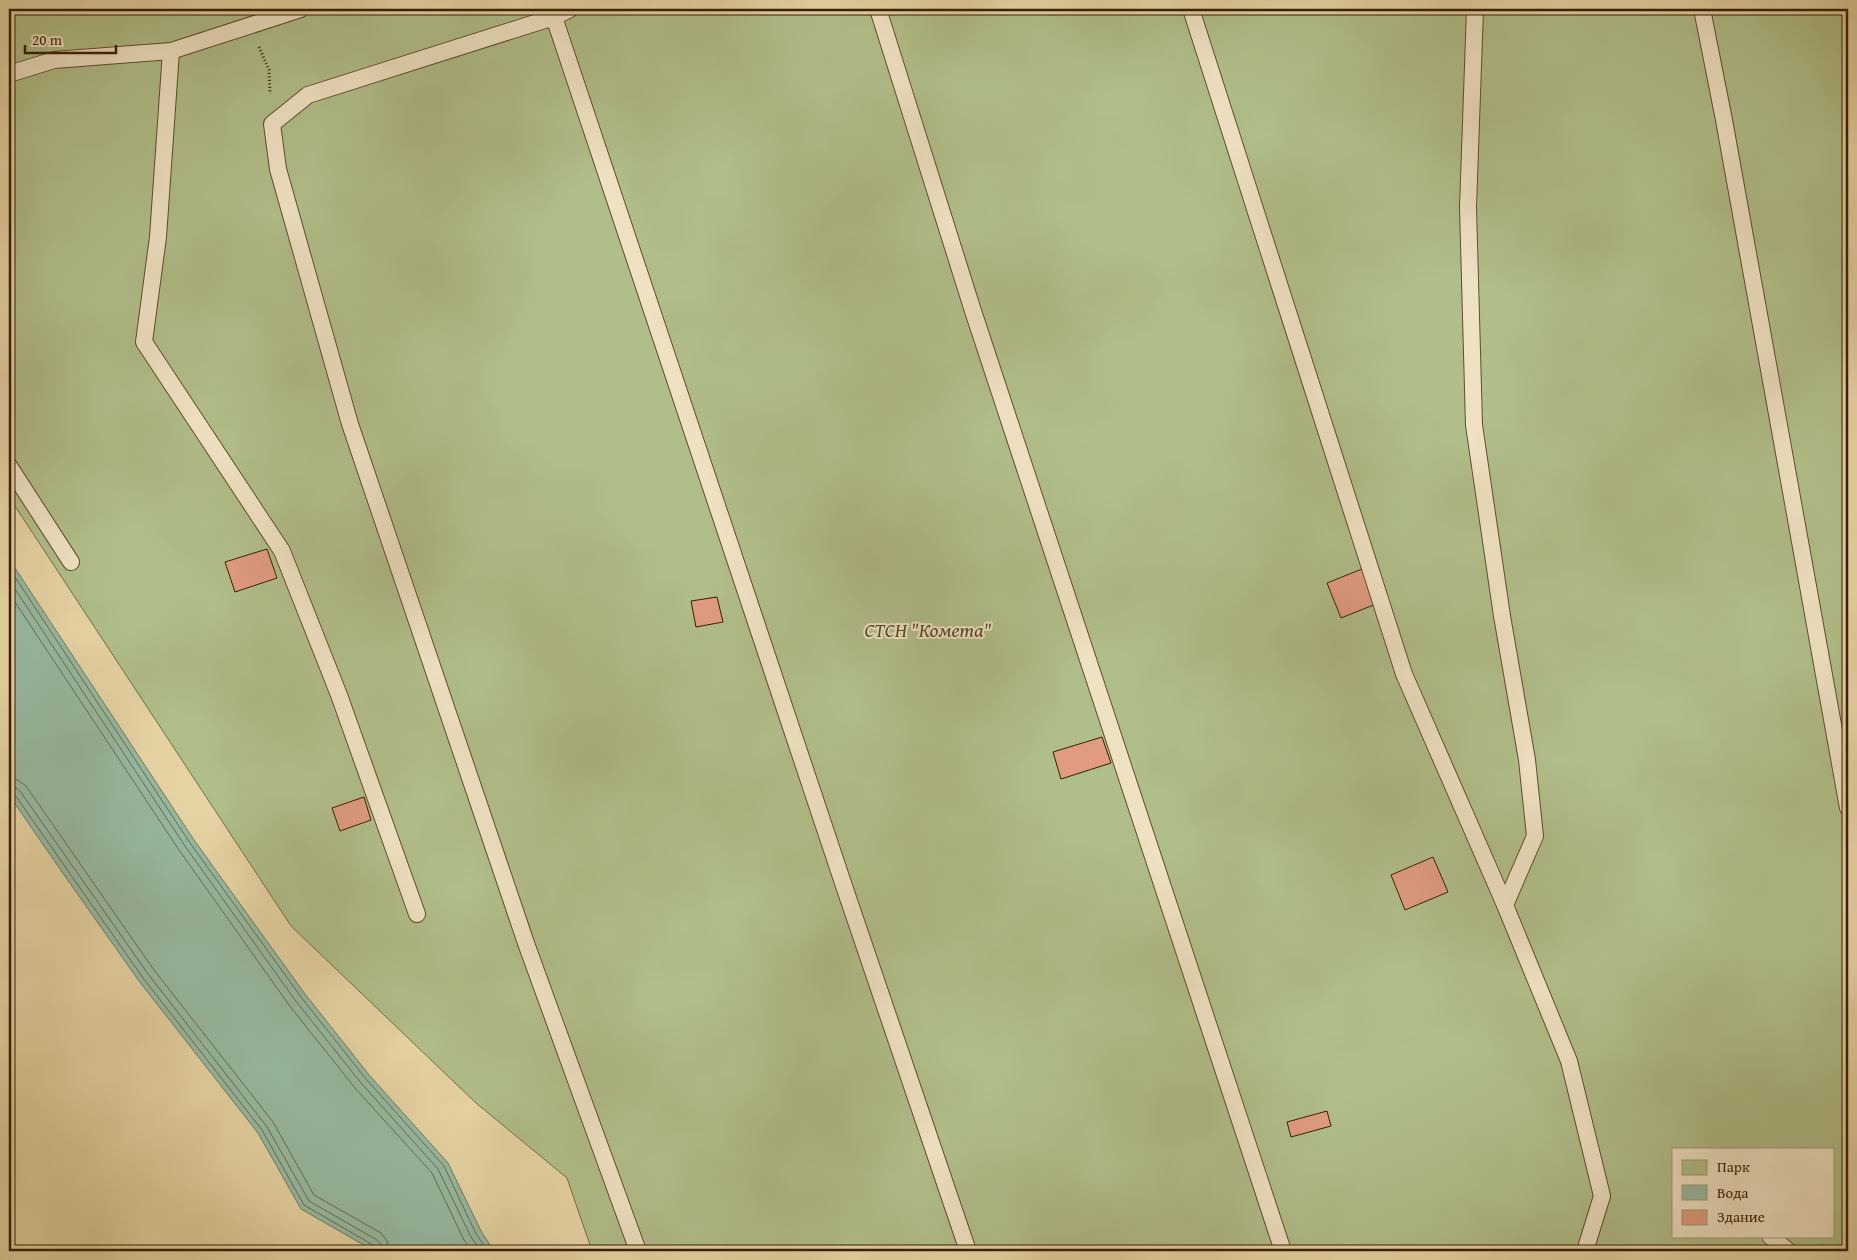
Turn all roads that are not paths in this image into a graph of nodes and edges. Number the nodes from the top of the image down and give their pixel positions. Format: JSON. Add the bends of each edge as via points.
{"nodes":[{"id":1,"x":301,"y":9,"type":"edge"},
{"id":2,"x":570,"y":9,"type":"edge"},
{"id":3,"x":878,"y":9,"type":"edge"},
{"id":4,"x":1191,"y":9,"type":"edge"},
{"id":5,"x":1475,"y":9,"type":"edge"},
{"id":6,"x":1702,"y":9,"type":"edge"},
{"id":7,"x":554,"y":17,"type":"junction"},
{"id":8,"x":171,"y":52,"type":"junction"},
{"id":9,"x":9,"y":74,"type":"edge"},
{"id":10,"x":9,"y":466,"type":"edge"},
{"id":11,"x":71,"y":562,"type":"dead end"},
{"id":12,"x":1848,"y":808,"type":"edge"},
{"id":13,"x":1505,"y":905,"type":"junction"},
{"id":14,"x":418,"y":914,"type":"dead end"},
{"id":15,"x":1772,"y":1238,"type":"edge"},
{"id":16,"x":638,"y":1251,"type":"edge"},
{"id":17,"x":968,"y":1251,"type":"edge"},
{"id":18,"x":1283,"y":1251,"type":"edge"},
{"id":19,"x":1585,"y":1251,"type":"edge"},
{"id":20,"x":1788,"y":1251,"type":"edge"}],
"edges":[{"from":1,"to":8,"type":"lane"},
{"from":2,"to":7,"type":"lane"},
{"from":3,"to":18,"type":"lane","via":[[973,311]]},
{"from":4,"to":13,"type":"lane","via":[[1404,674]]},
{"from":5,"to":13,"type":"lane","via":[[1468,207],[1474,425],[1527,760],[1535,836]]},
{"from":6,"to":12,"type":"lane"},
{"from":7,"to":16,"type":"lane","via":[[308,95],[272,124],[278,169],[350,424],[527,946]]},
{"from":7,"to":17,"type":"lane"},
{"from":8,"to":9,"type":"lane","via":[[54,60]]},
{"from":8,"to":14,"type":"lane","via":[[158,237],[144,342],[282,551],[339,695]]},
{"from":10,"to":11,"type":"lane"},
{"from":13,"to":19,"type":"lane","via":[[1569,1062],[1602,1196]]},
{"from":15,"to":20,"type":"lane"}]}
